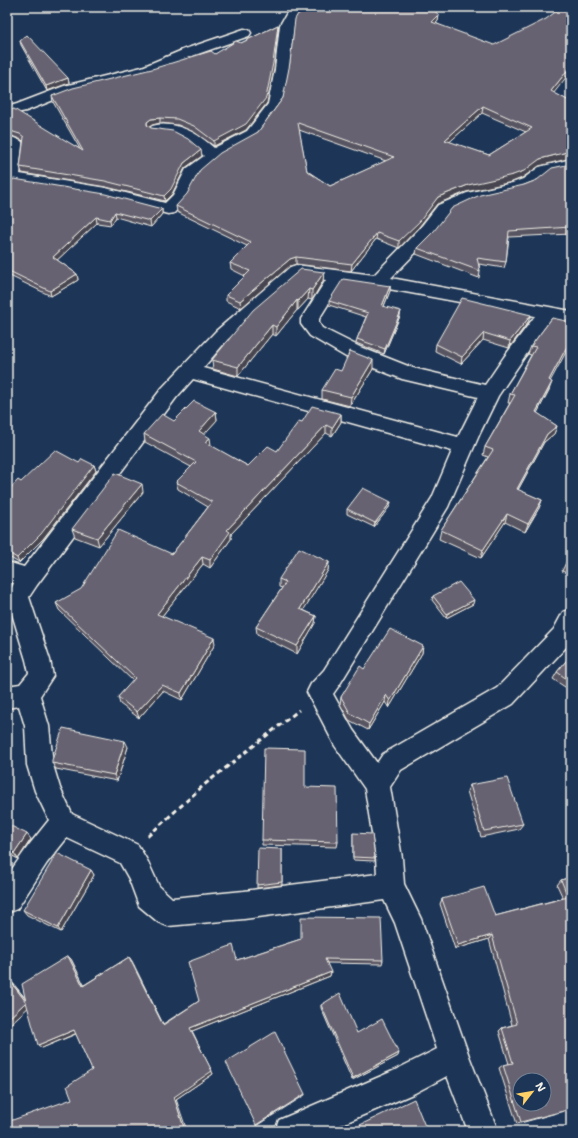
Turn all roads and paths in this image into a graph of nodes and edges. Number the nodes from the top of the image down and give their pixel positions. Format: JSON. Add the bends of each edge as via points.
{"nodes":[{"id":1,"x":307,"y":7,"type":"edge"},
{"id":2,"x":244,"y":33,"type":"dead end"},
{"id":3,"x":7,"y":111,"type":"edge"},
{"id":4,"x":157,"y":129,"type":"edge"},
{"id":5,"x":7,"y":140,"type":"edge"},
{"id":6,"x":212,"y":155,"type":"junction"},
{"id":7,"x":571,"y":164,"type":"edge"},
{"id":8,"x":9,"y":179,"type":"edge"},
{"id":9,"x":337,"y":277,"type":"junction"},
{"id":10,"x":378,"y":281,"type":"junction"},
{"id":11,"x":550,"y":312,"type":"junction"},
{"id":12,"x":571,"y":317,"type":"edge"},
{"id":13,"x":188,"y":371,"type":"junction"},
{"id":14,"x":490,"y":393,"type":"junction"},
{"id":15,"x":464,"y":446,"type":"junction"},
{"id":16,"x":7,"y":571,"type":"edge"},
{"id":17,"x":28,"y":578,"type":"junction"},
{"id":18,"x":571,"y":619,"type":"edge"},
{"id":19,"x":319,"y":692,"type":"junction"},
{"id":20,"x":17,"y":696,"type":"edge"},
{"id":21,"x":377,"y":785,"type":"junction"},
{"id":22,"x":63,"y":824,"type":"junction"},
{"id":23,"x":129,"y":854,"type":"junction"},
{"id":24,"x":391,"y":886,"type":"junction"},
{"id":25,"x":7,"y":899,"type":"edge"},
{"id":26,"x":454,"y":1056,"type":"junction"},
{"id":27,"x":290,"y":1131,"type":"edge"},
{"id":28,"x":483,"y":1131,"type":"edge"}],
"edges":[{"from":1,"to":6,"type":"street","via":[[293,14],[287,26],[276,104],[252,134]]},
{"from":2,"to":3,"type":"street","via":[[147,70],[69,89]]},
{"from":4,"to":6,"type":"street","via":[[170,128],[188,136]]},
{"from":5,"to":8,"type":"street","via":[[16,144]]},
{"from":6,"to":8,"type":"street","via":[[192,172],[180,197],[168,209],[106,194]]},
{"from":7,"to":10,"type":"street","via":[[545,170],[516,188],[473,196],[444,209],[426,232]]},
{"from":9,"to":10,"type":"street"},
{"from":9,"to":13,"type":"street","via":[[296,271],[222,335]]},
{"from":9,"to":14,"type":"street","via":[[310,320],[316,332],[353,352],[409,374]]},
{"from":10,"to":11,"type":"street"},
{"from":11,"to":12,"type":"street"},
{"from":11,"to":14,"type":"street","via":[[526,340]]},
{"from":13,"to":15,"type":"street"},
{"from":13,"to":17,"type":"street"},
{"from":14,"to":15,"type":"street"},
{"from":15,"to":19,"type":"street","via":[[441,501],[332,677]]},
{"from":16,"to":17,"type":"street"},
{"from":17,"to":20,"type":"street","via":[[18,596],[38,660],[40,676]]},
{"from":18,"to":21,"type":"street","via":[[562,636],[505,696],[392,762]]},
{"from":19,"to":21,"type":"street","via":[[344,738]]},
{"from":19,"to":23,"type":"path","via":[[281,726],[186,800]]},
{"from":20,"to":22,"type":"street","via":[[37,726],[40,765]]},
{"from":21,"to":24,"type":"street"},
{"from":22,"to":23,"type":"street"},
{"from":22,"to":25,"type":"street","via":[[38,854]]},
{"from":23,"to":24,"type":"street","via":[[140,871],[149,896],[168,912]]},
{"from":24,"to":26,"type":"street","via":[[407,919]]},
{"from":26,"to":27,"type":"street","via":[[404,1082]]},
{"from":26,"to":28,"type":"street"}]}
